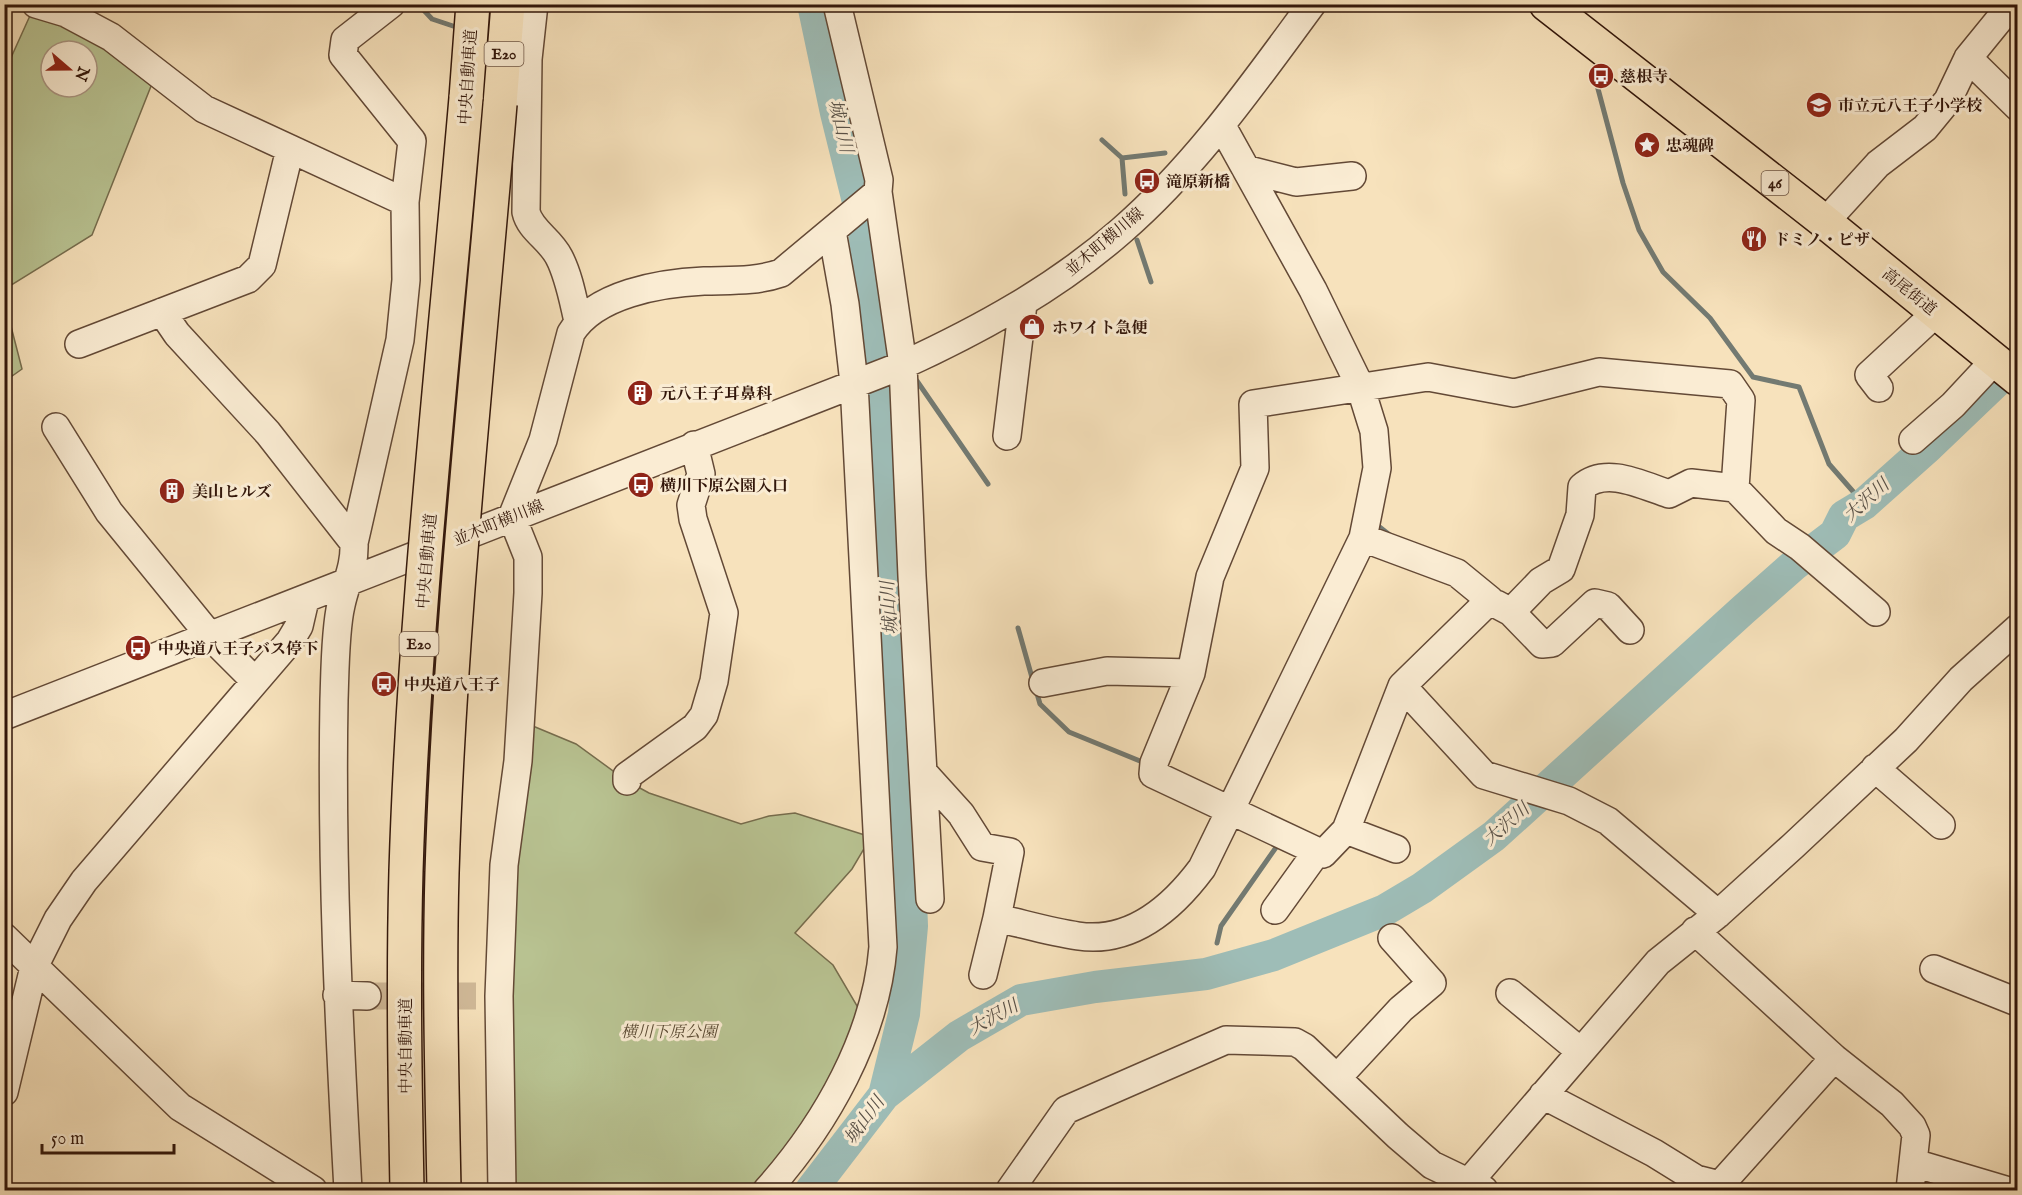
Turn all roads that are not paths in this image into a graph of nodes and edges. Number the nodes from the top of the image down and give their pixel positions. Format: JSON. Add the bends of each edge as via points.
{"nodes":[{"id":1,"x":36,"y":4,"type":"edge"},
{"id":2,"x":391,"y":4,"type":"edge"},
{"id":3,"x":473,"y":4,"type":"edge"},
{"id":4,"x":508,"y":4,"type":"edge"},
{"id":5,"x":534,"y":4,"type":"edge"},
{"id":6,"x":837,"y":4,"type":"edge"},
{"id":7,"x":1312,"y":4,"type":"edge"},
{"id":8,"x":1546,"y":4,"type":"edge"},
{"id":9,"x":2012,"y":4,"type":"edge"},
{"id":10,"x":1968,"y":58,"type":"junction"},
{"id":11,"x":2018,"y":107,"type":"edge"},
{"id":12,"x":1222,"y":126,"type":"junction"},
{"id":13,"x":290,"y":149,"type":"junction"},
{"id":14,"x":1249,"y":170,"type":"junction"},
{"id":15,"x":1352,"y":176,"type":"dead end"},
{"id":16,"x":875,"y":195,"type":"junction"},
{"id":17,"x":405,"y":202,"type":"junction"},
{"id":18,"x":1825,"y":222,"type":"junction"},
{"id":19,"x":836,"y":226,"type":"junction"},
{"id":20,"x":1023,"y":304,"type":"junction"},
{"id":21,"x":162,"y":312,"type":"junction"},
{"id":22,"x":1937,"y":312,"type":"junction"},
{"id":23,"x":578,"y":321,"type":"junction"},
{"id":24,"x":79,"y":344,"type":"dead end"},
{"id":25,"x":900,"y":366,"type":"junction"},
{"id":26,"x":2005,"y":368,"type":"edge"},
{"id":27,"x":856,"y":382,"type":"junction"},
{"id":28,"x":1360,"y":386,"type":"junction"},
{"id":29,"x":1878,"y":388,"type":"dead end"},
{"id":30,"x":905,"y":416,"type":"junction"},
{"id":31,"x":56,"y":427,"type":"dead end"},
{"id":32,"x":1007,"y":436,"type":"dead end"},
{"id":33,"x":1913,"y":440,"type":"dead end"},
{"id":34,"x":694,"y":445,"type":"junction"},
{"id":35,"x":927,"y":447,"type":"dead end"},
{"id":36,"x":1735,"y":488,"type":"junction"},
{"id":37,"x":512,"y":517,"type":"junction"},
{"id":38,"x":1363,"y":538,"type":"junction"},
{"id":39,"x":354,"y":543,"type":"junction"},
{"id":40,"x":350,"y":581,"type":"junction"},
{"id":41,"x":305,"y":600,"type":"junction"},
{"id":42,"x":1501,"y":606,"type":"junction"},
{"id":43,"x":1876,"y":612,"type":"dead end"},
{"id":44,"x":2018,"y":628,"type":"edge"},
{"id":45,"x":1630,"y":630,"type":"dead end"},
{"id":46,"x":210,"y":636,"type":"junction"},
{"id":47,"x":1191,"y":674,"type":"junction"},
{"id":48,"x":255,"y":681,"type":"junction"},
{"id":49,"x":1043,"y":683,"type":"dead end"},
{"id":50,"x":1402,"y":686,"type":"junction"},
{"id":51,"x":4,"y":716,"type":"edge"},
{"id":52,"x":1875,"y":768,"type":"junction"},
{"id":53,"x":923,"y":772,"type":"junction"},
{"id":54,"x":627,"y":781,"type":"dead end"},
{"id":55,"x":1231,"y":812,"type":"junction"},
{"id":56,"x":1941,"y":825,"type":"dead end"},
{"id":57,"x":1346,"y":830,"type":"junction"},
{"id":58,"x":1396,"y":849,"type":"dead end"},
{"id":59,"x":1316,"y":853,"type":"junction"},
{"id":60,"x":930,"y":899,"type":"dead end"},
{"id":61,"x":1275,"y":910,"type":"dead end"},
{"id":62,"x":1718,"y":914,"type":"junction"},
{"id":63,"x":997,"y":918,"type":"junction"},
{"id":64,"x":1695,"y":931,"type":"junction"},
{"id":65,"x":4,"y":937,"type":"edge"},
{"id":66,"x":1392,"y":938,"type":"dead end"},
{"id":67,"x":34,"y":966,"type":"junction"},
{"id":68,"x":1934,"y":969,"type":"dead end"},
{"id":69,"x":983,"y":975,"type":"dead end"},
{"id":70,"x":1510,"y":993,"type":"dead end"},
{"id":71,"x":337,"y":995,"type":"junction"},
{"id":72,"x":367,"y":996,"type":"tunnel mouth"},
{"id":73,"x":2017,"y":1002,"type":"edge"},
{"id":74,"x":1580,"y":1051,"type":"junction"},
{"id":75,"x":1834,"y":1058,"type":"junction"},
{"id":76,"x":1337,"y":1078,"type":"junction"},
{"id":77,"x":4,"y":1092,"type":"edge"},
{"id":78,"x":1543,"y":1095,"type":"junction"},
{"id":79,"x":1914,"y":1163,"type":"junction"},
{"id":80,"x":1472,"y":1188,"type":"edge"},
{"id":81,"x":313,"y":1191,"type":"edge"},
{"id":82,"x":348,"y":1191,"type":"edge"},
{"id":83,"x":407,"y":1191,"type":"edge"},
{"id":84,"x":444,"y":1191,"type":"edge"},
{"id":85,"x":502,"y":1191,"type":"edge"},
{"id":86,"x":767,"y":1191,"type":"edge"},
{"id":87,"x":1010,"y":1191,"type":"edge"},
{"id":88,"x":1910,"y":1191,"type":"edge"},
{"id":89,"x":2006,"y":1191,"type":"edge"}],
"edges":[{"from":1,"to":13,"type":"street","via":[[111,36],[204,109]]},
{"from":2,"to":17,"type":"street","via":[[345,40],[343,56],[410,135]]},
{"from":3,"to":83,"type":"main road","name":"中央自動車道","number":"E20","bridge":true,"via":[[417,662],[407,847]]},
{"from":4,"to":84,"type":"main road","number":"E20","bridge":true,"via":[[453,667],[442,873]]},
{"from":5,"to":23,"type":"street","via":[[528,59],[526,212],[529,224],[547,237],[560,257]]},
{"from":6,"to":16,"type":"street","via":[[879,180]]},
{"from":7,"to":12,"type":"street","name":"並木町横川線"},
{"from":8,"to":18,"type":"main road","name":"高尾街道","number":"46"},
{"from":9,"to":10,"type":"street"},
{"from":10,"to":11,"type":"street"},
{"from":10,"to":18,"type":"street","via":[[1948,100],[1924,128],[1878,164]]},
{"from":12,"to":14,"type":"street"},
{"from":12,"to":20,"type":"street","name":"並木町横川線","via":[[1121,231]]},
{"from":13,"to":17,"type":"street"},
{"from":13,"to":21,"type":"street","via":[[262,265],[248,279]]},
{"from":14,"to":15,"type":"street","via":[[1296,182]]},
{"from":14,"to":28,"type":"street"},
{"from":16,"to":19,"type":"street"},
{"from":16,"to":25,"type":"street"},
{"from":17,"to":39,"type":"street","via":[[406,280],[400,340]]},
{"from":18,"to":22,"type":"main road","name":"高尾街道","number":"46"},
{"from":19,"to":23,"type":"street","via":[[781,273],[764,279],[679,283],[630,294]]},
{"from":19,"to":27,"type":"street"},
{"from":20,"to":25,"type":"street","name":"並木町横川線"},
{"from":20,"to":32,"type":"street"},
{"from":21,"to":24,"type":"street"},
{"from":21,"to":39,"type":"street","via":[[177,334],[268,433]]},
{"from":22,"to":26,"type":"main road","name":"高尾街道","number":"46"},
{"from":22,"to":29,"type":"street","via":[[1869,375]]},
{"from":23,"to":37,"type":"street","via":[[571,333],[543,440]]},
{"from":25,"to":27,"type":"street"},
{"from":25,"to":30,"type":"street"},
{"from":26,"to":33,"type":"street"},
{"from":27,"to":34,"type":"street","name":"並木町横川線"},
{"from":27,"to":86,"type":"street","via":[[883,925],[881,969],[868,1026],[855,1054],[805,1141]]},
{"from":28,"to":36,"type":"street","via":[[1428,377],[1514,393],[1599,372],[1730,384],[1741,400]]},
{"from":28,"to":38,"type":"street","via":[[1374,431],[1377,468]]},
{"from":28,"to":47,"type":"street","via":[[1252,404],[1255,468],[1210,577]]},
{"from":30,"to":35,"type":"street"},
{"from":30,"to":53,"type":"street"},
{"from":31,"to":46,"type":"street","via":[[109,512]]},
{"from":34,"to":37,"type":"street","name":"並木町横川線"},
{"from":34,"to":54,"type":"street","via":[[700,474],[691,505],[693,519],[724,614],[714,681],[704,715],[695,728],[627,776]]},
{"from":36,"to":42,"type":"street","via":[[1691,483],[1669,494],[1624,480],[1603,476],[1592,479],[1582,488],[1580,515],[1561,569]]},
{"from":36,"to":43,"type":"street","via":[[1776,531]]},
{"from":37,"to":40,"type":"street","name":"並木町横川線"},
{"from":37,"to":85,"type":"street","via":[[528,557],[528,592],[518,761],[490,996]]},
{"from":38,"to":42,"type":"street","via":[[1457,573]]},
{"from":38,"to":55,"type":"street"},
{"from":39,"to":40,"type":"street"},
{"from":40,"to":41,"type":"street","name":"並木町横川線"},
{"from":40,"to":71,"type":"street","via":[[340,605],[334,697]]},
{"from":41,"to":46,"type":"street","name":"並木町横川線"},
{"from":41,"to":48,"type":"street","via":[[299,626],[290,641]]},
{"from":42,"to":45,"type":"street","via":[[1542,644],[1552,643],[1595,603],[1608,606]]},
{"from":42,"to":50,"type":"street"},
{"from":44,"to":52,"type":"street","via":[[1961,679]]},
{"from":46,"to":48,"type":"street"},
{"from":46,"to":51,"type":"street","name":"並木町横川線"},
{"from":47,"to":49,"type":"street","via":[[1107,671]]},
{"from":47,"to":55,"type":"street","via":[[1153,774]]},
{"from":48,"to":67,"type":"street","via":[[84,881]]},
{"from":50,"to":57,"type":"street"},
{"from":50,"to":62,"type":"street","via":[[1484,775],[1569,801],[1608,821]]},
{"from":52,"to":56,"type":"street"},
{"from":52,"to":62,"type":"street"},
{"from":53,"to":60,"type":"street"},
{"from":53,"to":63,"type":"street","via":[[961,814],[982,847],[1010,852]]},
{"from":55,"to":59,"type":"street"},
{"from":55,"to":63,"type":"street","via":[[1202,868],[1185,891],[1142,925],[1112,934],[1080,936]]},
{"from":57,"to":58,"type":"street"},
{"from":57,"to":59,"type":"street","via":[[1323,854]]},
{"from":59,"to":61,"type":"street"},
{"from":62,"to":64,"type":"street"},
{"from":63,"to":69,"type":"street"},
{"from":64,"to":74,"type":"street","via":[[1658,962]]},
{"from":64,"to":75,"type":"street"},
{"from":65,"to":67,"type":"street"},
{"from":66,"to":76,"type":"street","via":[[1432,983],[1401,1009]]},
{"from":67,"to":77,"type":"street"},
{"from":67,"to":81,"type":"street","via":[[180,1107]]},
{"from":68,"to":73,"type":"street"},
{"from":70,"to":74,"type":"street"},
{"from":71,"to":72,"type":"street"},
{"from":71,"to":82,"type":"street"},
{"from":74,"to":78,"type":"street"},
{"from":75,"to":78,"type":"street","via":[[1720,1185],[1696,1179]]},
{"from":75,"to":79,"type":"street","via":[[1892,1104],[1912,1126],[1916,1135]]},
{"from":76,"to":80,"type":"street","via":[[1432,1165]]},
{"from":76,"to":87,"type":"street","via":[[1295,1042],[1226,1040],[1066,1110]]},
{"from":78,"to":80,"type":"street"},
{"from":79,"to":88,"type":"street"},
{"from":79,"to":89,"type":"street"}]}
